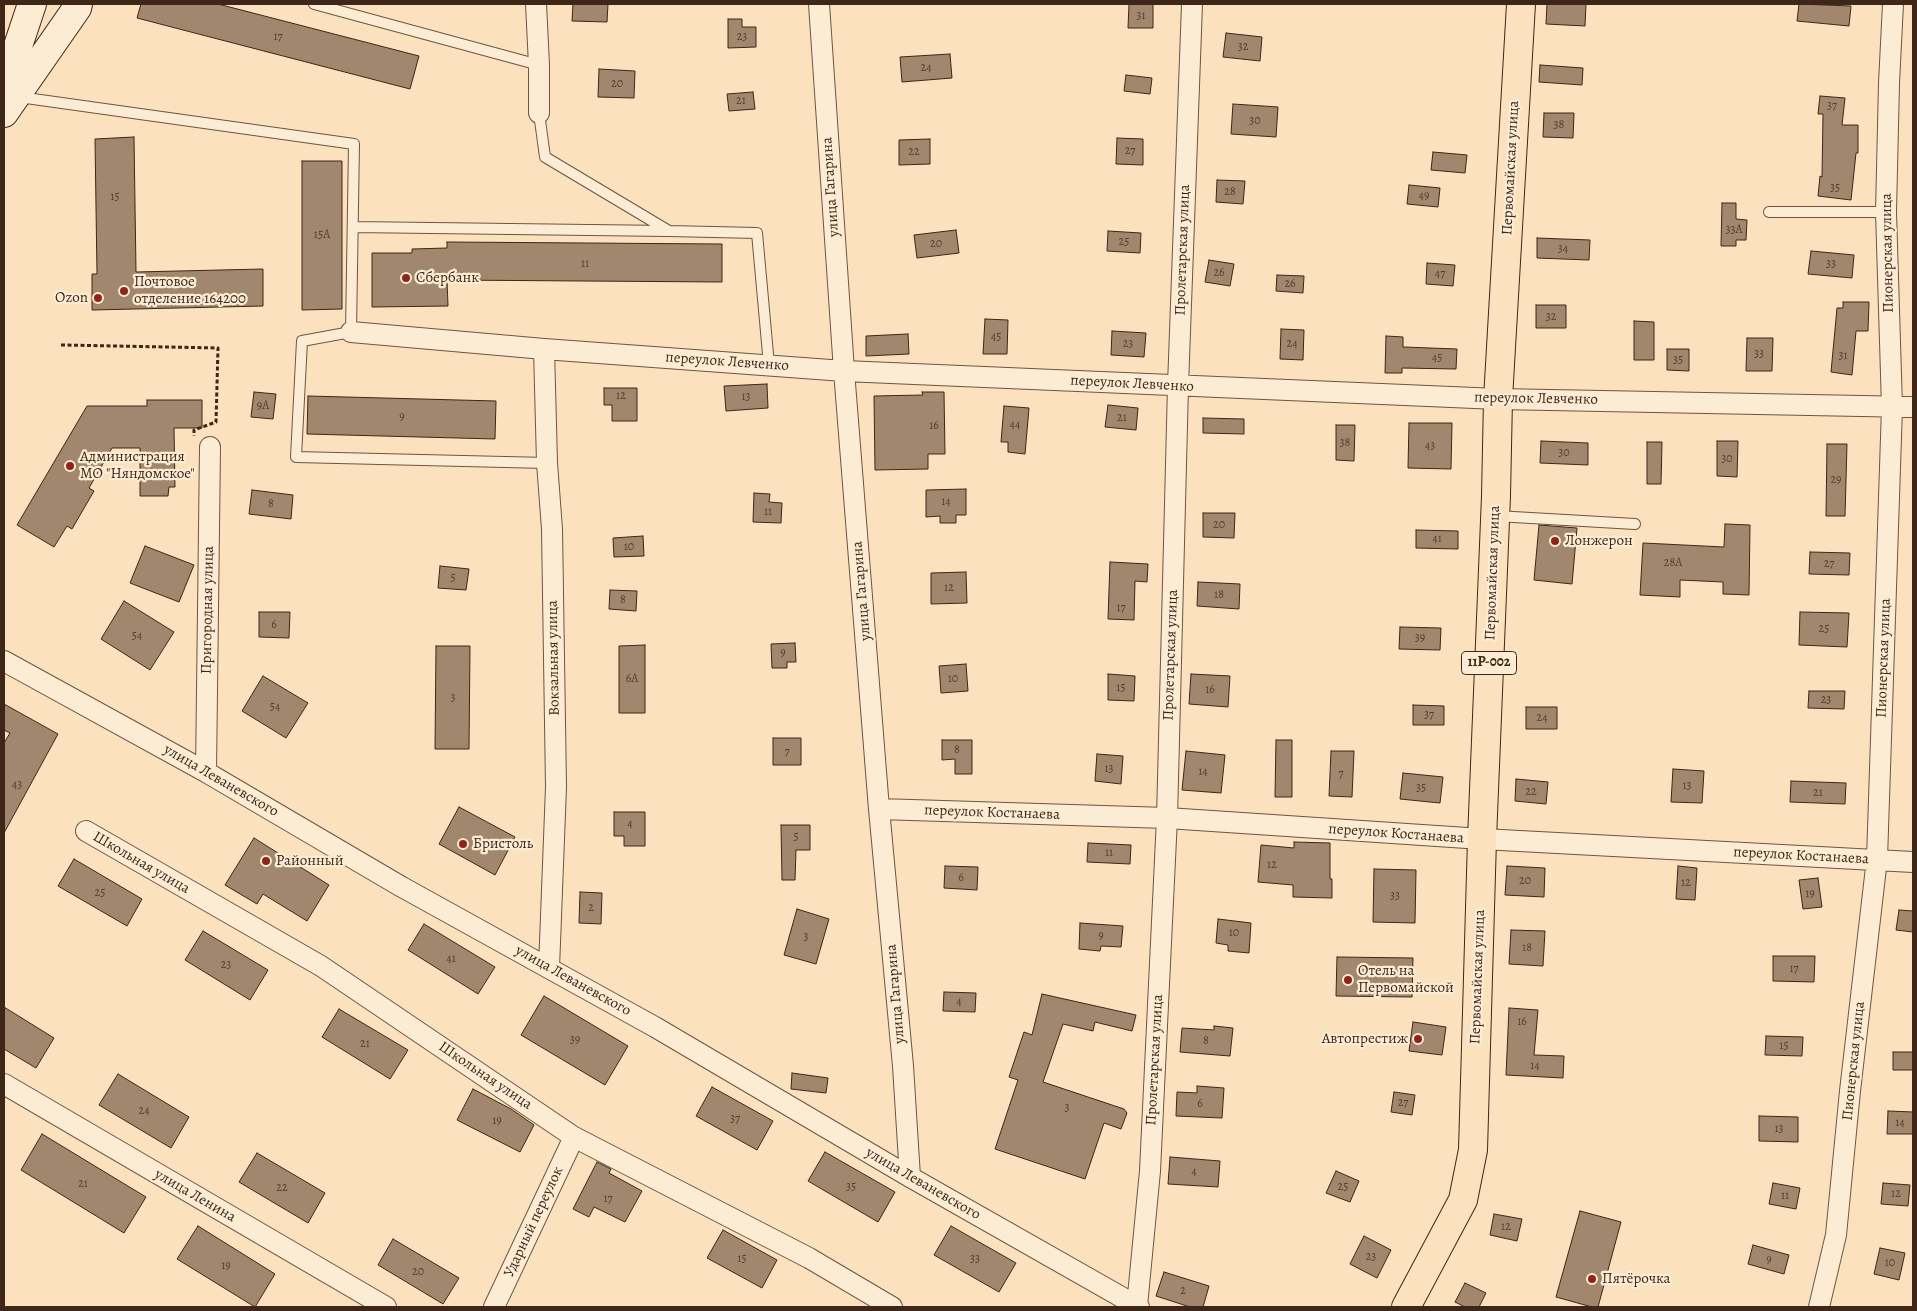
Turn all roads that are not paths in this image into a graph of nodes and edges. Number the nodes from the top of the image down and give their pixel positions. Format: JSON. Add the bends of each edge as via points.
{"nodes":[{"id":1,"x":32,"y":4,"type":"edge"},
{"id":2,"x":78,"y":4,"type":"edge"},
{"id":3,"x":314,"y":4,"type":"edge"},
{"id":4,"x":536,"y":4,"type":"edge"},
{"id":5,"x":819,"y":4,"type":"edge"},
{"id":6,"x":1192,"y":4,"type":"edge"},
{"id":7,"x":1520,"y":4,"type":"edge"},
{"id":8,"x":1894,"y":4,"type":"edge"},
{"id":9,"x":539,"y":66,"type":"junction"},
{"id":10,"x":8,"y":99,"type":"edge"},
{"id":11,"x":539,"y":113,"type":"joint"},
{"id":12,"x":1769,"y":212,"type":"dead end"},
{"id":13,"x":1886,"y":212,"type":"junction"},
{"id":14,"x":353,"y":227,"type":"junction"},
{"id":15,"x":669,"y":231,"type":"junction"},
{"id":16,"x":351,"y":332,"type":"junction"},
{"id":17,"x":544,"y":349,"type":"junction"},
{"id":18,"x":769,"y":365,"type":"junction"},
{"id":19,"x":844,"y":371,"type":"junction"},
{"id":20,"x":1178,"y":386,"type":"junction"},
{"id":21,"x":1498,"y":399,"type":"junction"},
{"id":22,"x":1892,"y":407,"type":"junction"},
{"id":23,"x":1913,"y":407,"type":"edge"},
{"id":24,"x":202,"y":443,"type":"road end"},
{"id":25,"x":547,"y":463,"type":"junction"},
{"id":26,"x":1495,"y":516,"type":"junction"},
{"id":27,"x":1635,"y":524,"type":"dead end"},
{"id":28,"x":4,"y":661,"type":"edge"},
{"id":29,"x":206,"y":772,"type":"junction"},
{"id":30,"x":880,"y":809,"type":"junction"},
{"id":31,"x":1166,"y":818,"type":"junction"},
{"id":32,"x":86,"y":831,"type":"dead end"},
{"id":33,"x":1482,"y":839,"type":"junction"},
{"id":34,"x":1877,"y":859,"type":"junction"},
{"id":35,"x":1913,"y":862,"type":"edge"},
{"id":36,"x":549,"y":968,"type":"junction"},
{"id":37,"x":4,"y":1084,"type":"edge"},
{"id":38,"x":574,"y":1136,"type":"junction"},
{"id":39,"x":910,"y":1177,"type":"junction"},
{"id":40,"x":386,"y":1307,"type":"edge"},
{"id":41,"x":494,"y":1307,"type":"edge"},
{"id":42,"x":892,"y":1307,"type":"edge"},
{"id":43,"x":1138,"y":1307,"type":"edge"},
{"id":44,"x":1406,"y":1307,"type":"edge"},
{"id":45,"x":1819,"y":1307,"type":"edge"}],
"edges":[{"from":1,"to":10,"type":"street"},
{"from":2,"to":10,"type":"street"},
{"from":3,"to":9,"type":"lane"},
{"from":4,"to":9,"type":"street"},
{"from":5,"to":19,"type":"street","name":"улица Гагарина"},
{"from":6,"to":20,"type":"street","name":"Пролетарская улица"},
{"from":7,"to":21,"type":"main road","name":"Первомайская улица","number":"11Р-002"},
{"from":8,"to":13,"type":"street","name":"Пионерская улица"},
{"from":9,"to":11,"type":"street"},
{"from":10,"to":14,"type":"lane","via":[[354,144]]},
{"from":11,"to":15,"type":"lane","via":[[545,157]]},
{"from":12,"to":13,"type":"lane"},
{"from":13,"to":22,"type":"street","name":"Пионерская улица"},
{"from":14,"to":15,"type":"lane"},
{"from":14,"to":16,"type":"lane"},
{"from":15,"to":18,"type":"lane","via":[[757,233]]},
{"from":16,"to":17,"type":"street","name":"переулок Левченко"},
{"from":16,"to":25,"type":"lane","via":[[302,341],[296,457]]},
{"from":17,"to":18,"type":"street","name":"переулок Левченко"},
{"from":17,"to":25,"type":"street","name":"Вокзальная улица"},
{"from":18,"to":19,"type":"street","name":"переулок Левченко"},
{"from":19,"to":20,"type":"street","name":"переулок Левченко"},
{"from":19,"to":30,"type":"street","name":"улица Гагарина"},
{"from":20,"to":21,"type":"street","name":"переулок Левченко"},
{"from":20,"to":31,"type":"street","name":"Пролетарская улица"},
{"from":21,"to":22,"type":"street","name":"переулок Левченко"},
{"from":21,"to":26,"type":"main road","name":"Первомайская улица","number":"11Р-002"},
{"from":22,"to":23,"type":"street","name":"переулок Левченко"},
{"from":22,"to":34,"type":"street","name":"Пионерская улица"},
{"from":24,"to":29,"type":"street","name":"Пригородная улица"},
{"from":25,"to":36,"type":"street","name":"Вокзальная улица","via":[[552,529],[556,787]]},
{"from":26,"to":27,"type":"lane"},
{"from":26,"to":33,"type":"main road","name":"Первомайская улица","number":"11Р-002"},
{"from":28,"to":29,"type":"street","name":"улица Леваневского"},
{"from":29,"to":36,"type":"street","name":"улица Леваневского","via":[[402,887]]},
{"from":30,"to":31,"type":"street","name":"переулок Костанаева"},
{"from":30,"to":39,"type":"street","name":"улица Гагарина"},
{"from":31,"to":33,"type":"street","name":"переулок Костанаева"},
{"from":31,"to":43,"type":"street","name":"Пролетарская улица","via":[[1150,1171]]},
{"from":32,"to":38,"type":"street","name":"Школьная улица","via":[[321,966]]},
{"from":33,"to":34,"type":"street","name":"переулок Костанаева"},
{"from":33,"to":44,"type":"main road","name":"Первомайская улица","number":"11Р-002","via":[[1473,1150],[1462,1200]]},
{"from":34,"to":35,"type":"street","name":"переулок Костанаева"},
{"from":34,"to":45,"type":"street","name":"Пионерская улица","via":[[1836,1235]]},
{"from":36,"to":39,"type":"street","name":"улица Леваневского"},
{"from":37,"to":40,"type":"street","name":"улица Ленина"},
{"from":38,"to":41,"type":"street","name":"Ударный переулок"},
{"from":38,"to":42,"type":"street","name":"Школьная улица","via":[[809,1258]]},
{"from":39,"to":43,"type":"street","name":"улица Леваневского"}]}
